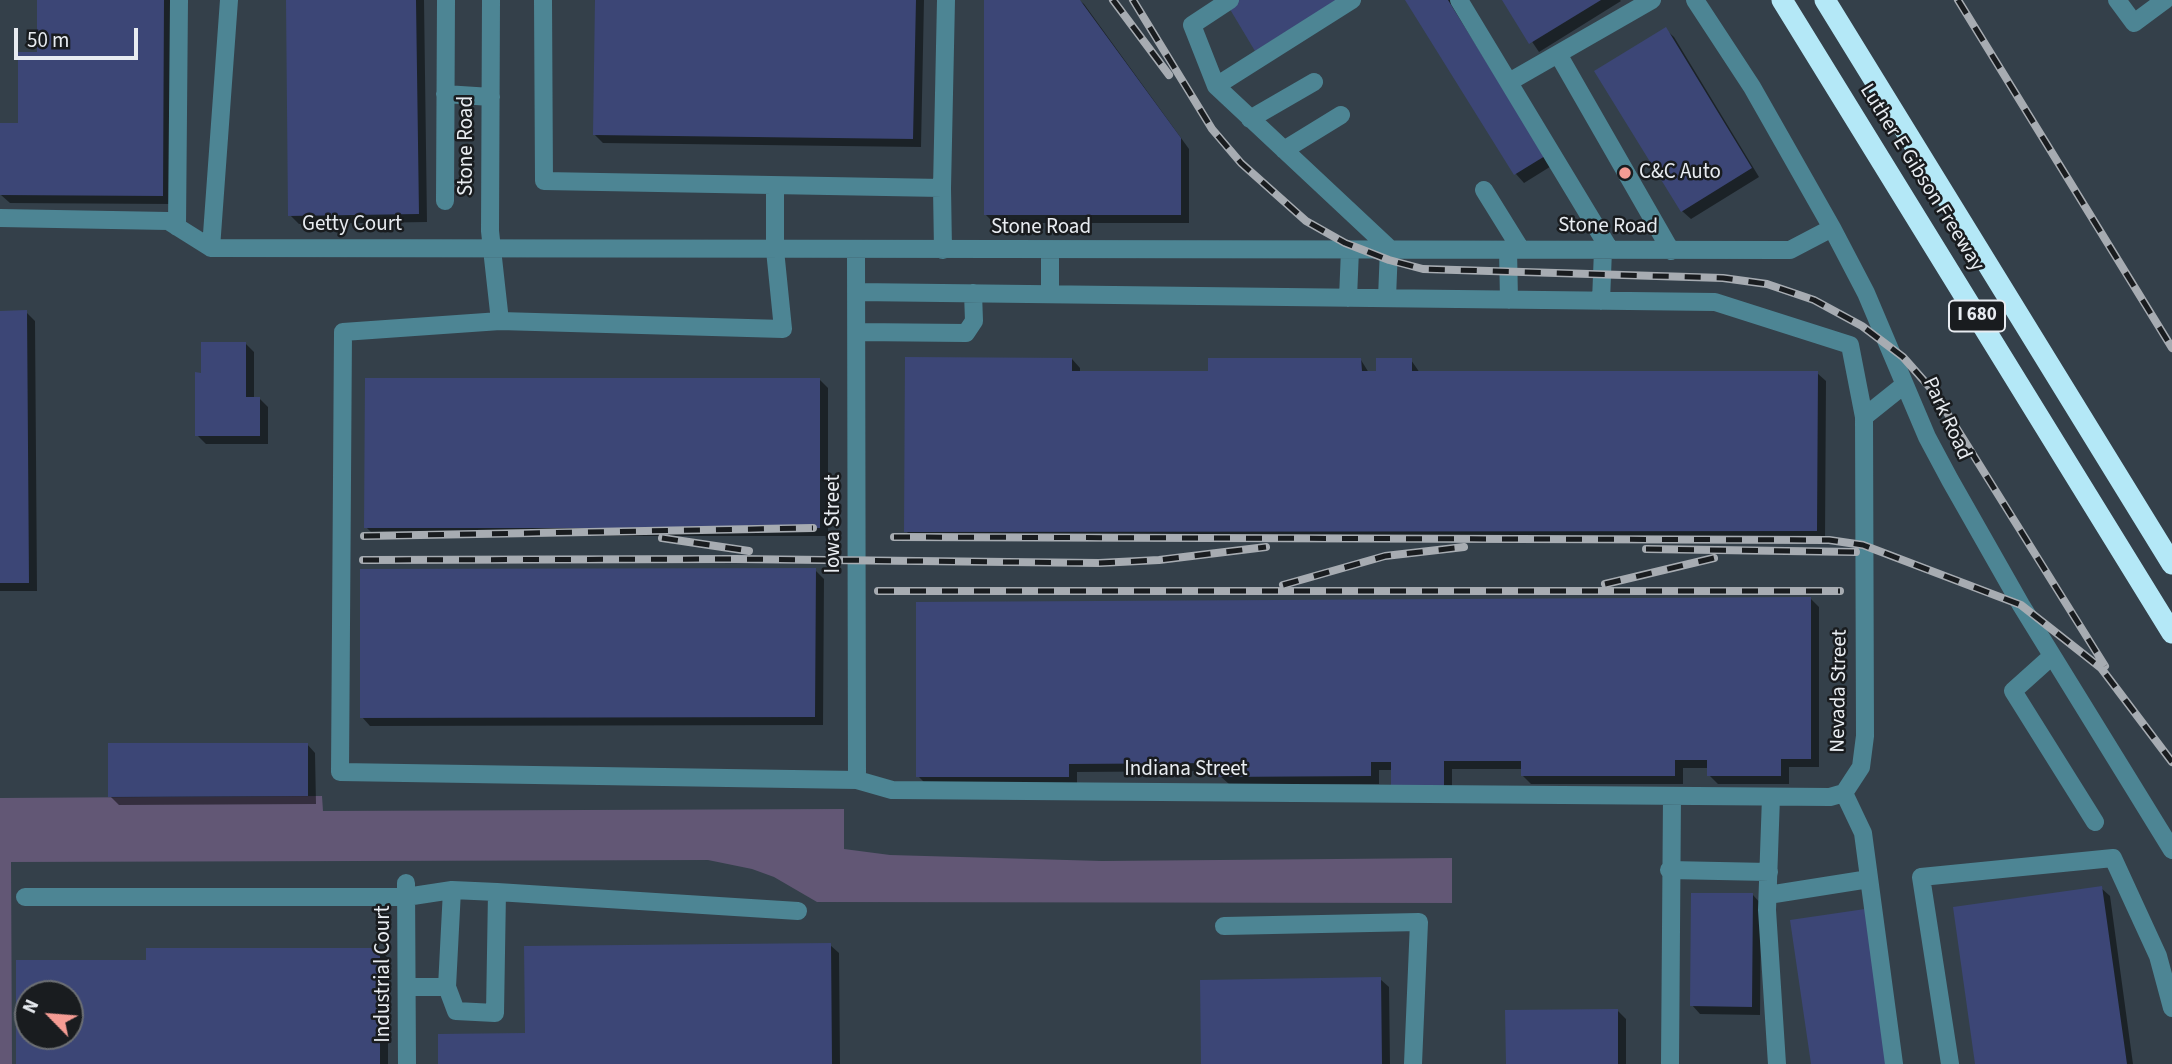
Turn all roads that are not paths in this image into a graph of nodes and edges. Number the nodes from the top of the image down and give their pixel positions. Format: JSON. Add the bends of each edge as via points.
{"nodes":[{"id":1,"x":179,"y":0,"type":"edge"},
{"id":2,"x":229,"y":0,"type":"edge"},
{"id":3,"x":446,"y":0,"type":"edge"},
{"id":4,"x":491,"y":0,"type":"edge"},
{"id":5,"x":543,"y":0,"type":"edge"},
{"id":6,"x":946,"y":0,"type":"edge"},
{"id":7,"x":1230,"y":0,"type":"edge"},
{"id":8,"x":1352,"y":0,"type":"edge"},
{"id":9,"x":1459,"y":0,"type":"edge"},
{"id":10,"x":1695,"y":0,"type":"edge"},
{"id":11,"x":1782,"y":0,"type":"edge"},
{"id":12,"x":1825,"y":0,"type":"edge"},
{"id":13,"x":2117,"y":0,"type":"edge"},
{"id":14,"x":2165,"y":0,"type":"edge"},
{"id":15,"x":1643,"y":2,"type":"edge"},
{"id":16,"x":1558,"y":54,"type":"junction"},
{"id":17,"x":1314,"y":82,"type":"dead end"},
{"id":18,"x":1509,"y":82,"type":"junction"},
{"id":19,"x":1216,"y":86,"type":"junction"},
{"id":20,"x":445,"y":94,"type":"junction"},
{"id":21,"x":491,"y":97,"type":"junction"},
{"id":22,"x":1341,"y":115,"type":"dead end"},
{"id":23,"x":1250,"y":119,"type":"junction"},
{"id":24,"x":1283,"y":150,"type":"junction"},
{"id":25,"x":775,"y":187,"type":"junction"},
{"id":26,"x":942,"y":188,"type":"junction"},
{"id":27,"x":1484,"y":190,"type":"dead end"},
{"id":28,"x":445,"y":201,"type":"dead end"},
{"id":29,"x":0,"y":218,"type":"edge"},
{"id":30,"x":177,"y":227,"type":"junction"},
{"id":31,"x":1832,"y":228,"type":"junction"},
{"id":32,"x":211,"y":248,"type":"junction"},
{"id":33,"x":1389,"y":248,"type":"junction"},
{"id":34,"x":1514,"y":248,"type":"junction"},
{"id":35,"x":494,"y":249,"type":"junction"},
{"id":36,"x":775,"y":250,"type":"junction"},
{"id":37,"x":856,"y":250,"type":"junction"},
{"id":38,"x":943,"y":250,"type":"junction"},
{"id":39,"x":1350,"y":250,"type":"junction"},
{"id":40,"x":1606,"y":250,"type":"junction"},
{"id":41,"x":1050,"y":251,"type":"junction"},
{"id":42,"x":1671,"y":251,"type":"junction"},
{"id":43,"x":856,"y":292,"type":"junction"},
{"id":44,"x":973,"y":293,"type":"junction"},
{"id":45,"x":1049,"y":294,"type":"junction"},
{"id":46,"x":1348,"y":298,"type":"junction"},
{"id":47,"x":1387,"y":298,"type":"junction"},
{"id":48,"x":1509,"y":300,"type":"junction"},
{"id":49,"x":1601,"y":301,"type":"junction"},
{"id":50,"x":500,"y":321,"type":"junction"},
{"id":51,"x":857,"y":332,"type":"junction"},
{"id":52,"x":1905,"y":385,"type":"junction"},
{"id":53,"x":1864,"y":417,"type":"junction"},
{"id":54,"x":2172,"y":564,"type":"edge"},
{"id":55,"x":2172,"y":633,"type":"edge"},
{"id":56,"x":2052,"y":656,"type":"junction"},
{"id":57,"x":865,"y":783,"type":"junction"},
{"id":58,"x":1844,"y":793,"type":"junction"},
{"id":59,"x":1672,"y":796,"type":"junction"},
{"id":60,"x":1771,"y":796,"type":"junction"},
{"id":61,"x":2095,"y":822,"type":"dead end"},
{"id":62,"x":2172,"y":850,"type":"edge"},
{"id":63,"x":1670,"y":870,"type":"junction"},
{"id":64,"x":1769,"y":872,"type":"junction"},
{"id":65,"x":1869,"y":879,"type":"junction"},
{"id":66,"x":406,"y":890,"type":"junction"},
{"id":67,"x":452,"y":891,"type":"junction"},
{"id":68,"x":497,"y":892,"type":"junction"},
{"id":69,"x":1768,"y":895,"type":"junction"},
{"id":70,"x":25,"y":897,"type":"dead end"},
{"id":71,"x":798,"y":911,"type":"dead end"},
{"id":72,"x":1224,"y":926,"type":"dead end"},
{"id":73,"x":2165,"y":953,"type":"edge"},
{"id":74,"x":407,"y":987,"type":"junction"},
{"id":75,"x":447,"y":987,"type":"junction"},
{"id":76,"x":2172,"y":1008,"type":"edge"},
{"id":77,"x":407,"y":1064,"type":"edge"},
{"id":78,"x":1413,"y":1064,"type":"edge"},
{"id":79,"x":1670,"y":1064,"type":"edge"},
{"id":80,"x":1777,"y":1064,"type":"edge"},
{"id":81,"x":1894,"y":1064,"type":"edge"},
{"id":82,"x":1950,"y":1064,"type":"edge"}],
"edges":[{"from":1,"to":30,"type":"street"},
{"from":2,"to":32,"type":"street"},
{"from":3,"to":20,"type":"street"},
{"from":4,"to":21,"type":"street","name":"Stone Road"},
{"from":5,"to":25,"type":"street","via":[[544,181]]},
{"from":6,"to":26,"type":"street"},
{"from":7,"to":19,"type":"street","via":[[1192,25]]},
{"from":8,"to":19,"type":"street"},
{"from":9,"to":18,"type":"street"},
{"from":10,"to":31,"type":"street","name":"Park Road","via":[[1752,87]]},
{"from":11,"to":55,"type":"highway","name":"Luther E Gibson Freeway","number":"I 680"},
{"from":12,"to":54,"type":"highway","name":"Luther E Gibson Freeway","number":"I 680"},
{"from":13,"to":14,"type":"street","via":[[2134,23]]},
{"from":15,"to":16,"type":"street"},
{"from":16,"to":18,"type":"street"},
{"from":16,"to":42,"type":"street"},
{"from":17,"to":23,"type":"street"},
{"from":18,"to":40,"type":"street"},
{"from":19,"to":23,"type":"street"},
{"from":20,"to":21,"type":"street"},
{"from":20,"to":28,"type":"street"},
{"from":21,"to":35,"type":"street","name":"Stone Road","via":[[489,231]]},
{"from":22,"to":24,"type":"street"},
{"from":23,"to":24,"type":"street"},
{"from":24,"to":33,"type":"street"},
{"from":25,"to":26,"type":"street"},
{"from":25,"to":36,"type":"street"},
{"from":26,"to":38,"type":"street"},
{"from":27,"to":34,"type":"street"},
{"from":29,"to":30,"type":"street","via":[[168,221]]},
{"from":30,"to":32,"type":"street"},
{"from":31,"to":42,"type":"street","name":"Stone Road","via":[[1790,250]]},
{"from":31,"to":52,"type":"street","name":"Park Road"},
{"from":32,"to":35,"type":"street","name":"Getty Court"},
{"from":33,"to":34,"type":"street","name":"Stone Road"},
{"from":33,"to":39,"type":"street","name":"Stone Road"},
{"from":33,"to":47,"type":"street"},
{"from":34,"to":40,"type":"street","name":"Stone Road"},
{"from":34,"to":48,"type":"street"},
{"from":35,"to":36,"type":"street","name":"Stone Road"},
{"from":35,"to":50,"type":"street"},
{"from":36,"to":37,"type":"street","name":"Stone Road"},
{"from":36,"to":50,"type":"street","via":[[783,329]]},
{"from":37,"to":38,"type":"street","name":"Stone Road"},
{"from":37,"to":43,"type":"street","name":"Iowa Street"},
{"from":38,"to":41,"type":"street","name":"Stone Road"},
{"from":39,"to":41,"type":"street","name":"Stone Road"},
{"from":39,"to":46,"type":"street"},
{"from":40,"to":42,"type":"street","name":"Stone Road"},
{"from":40,"to":49,"type":"street"},
{"from":41,"to":45,"type":"street"},
{"from":43,"to":44,"type":"street"},
{"from":43,"to":51,"type":"street","name":"Iowa Street"},
{"from":44,"to":45,"type":"street"},
{"from":44,"to":51,"type":"street","via":[[974,321],[966,332]]},
{"from":45,"to":46,"type":"street"},
{"from":46,"to":47,"type":"street"},
{"from":47,"to":48,"type":"street"},
{"from":48,"to":49,"type":"street"},
{"from":49,"to":53,"type":"street","name":"Nevada Street","via":[[1715,302],[1850,345]]},
{"from":50,"to":57,"type":"street","name":"Indiana Street","via":[[343,332],[340,772]]},
{"from":51,"to":57,"type":"street","name":"Iowa Street"},
{"from":52,"to":53,"type":"street"},
{"from":52,"to":56,"type":"street","name":"Park Road","via":[[1950,481]]},
{"from":53,"to":58,"type":"street","name":"Nevada Street","via":[[1865,736],[1861,767]]},
{"from":56,"to":61,"type":"street","via":[[2013,691]]},
{"from":56,"to":62,"type":"street","name":"Park Road"},
{"from":57,"to":59,"type":"street","name":"Indiana Street","via":[[891,790]]},
{"from":58,"to":60,"type":"street"},
{"from":58,"to":65,"type":"street","via":[[1863,833]]},
{"from":59,"to":60,"type":"street"},
{"from":59,"to":63,"type":"street"},
{"from":60,"to":64,"type":"street"},
{"from":63,"to":64,"type":"street"},
{"from":63,"to":79,"type":"street"},
{"from":64,"to":69,"type":"street"},
{"from":65,"to":69,"type":"street"},
{"from":65,"to":81,"type":"street"},
{"from":66,"to":67,"type":"street"},
{"from":66,"to":70,"type":"street"},
{"from":66,"to":74,"type":"street","name":"Industrial Court"},
{"from":67,"to":68,"type":"street"},
{"from":67,"to":75,"type":"street"},
{"from":68,"to":71,"type":"street"},
{"from":68,"to":75,"type":"street","via":[[495,1013],[456,1011]]},
{"from":69,"to":80,"type":"street"},
{"from":72,"to":78,"type":"street","via":[[1419,922]]},
{"from":73,"to":76,"type":"street"},
{"from":73,"to":82,"type":"street","via":[[2113,858],[1922,877]]},
{"from":74,"to":75,"type":"street"},
{"from":74,"to":77,"type":"street","name":"Industrial Court"}]}
